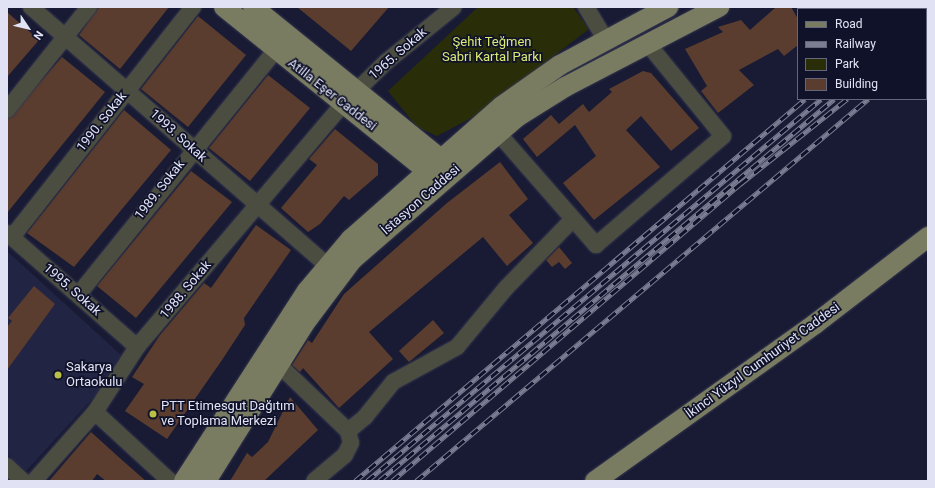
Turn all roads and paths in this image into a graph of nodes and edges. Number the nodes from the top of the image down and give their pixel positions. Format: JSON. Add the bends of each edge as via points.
{"nodes":[{"id":1,"x":31,"y":7,"type":"edge"},
{"id":2,"x":89,"y":7,"type":"edge"},
{"id":3,"x":193,"y":7,"type":"edge"},
{"id":4,"x":224,"y":7,"type":"edge"},
{"id":5,"x":253,"y":7,"type":"edge"},
{"id":6,"x":586,"y":7,"type":"edge"},
{"id":7,"x":668,"y":7,"type":"edge"},
{"id":8,"x":719,"y":7,"type":"edge"},
{"id":9,"x":444,"y":10,"type":"edge"},
{"id":10,"x":66,"y":36,"type":"junction"},
{"id":11,"x":605,"y":39,"type":"junction"},
{"id":12,"x":648,"y":44,"type":"junction"},
{"id":13,"x":276,"y":50,"type":"junction"},
{"id":14,"x":127,"y":91,"type":"junction"},
{"id":15,"x":351,"y":97,"type":"junction"},
{"id":16,"x":7,"y":110,"type":"edge"},
{"id":17,"x":498,"y":133,"type":"junction"},
{"id":18,"x":192,"y":149,"type":"junction"},
{"id":19,"x":403,"y":151,"type":"junction"},
{"id":20,"x":440,"y":170,"type":"junction"},
{"id":21,"x":403,"y":192,"type":"junction"},
{"id":22,"x":257,"y":206,"type":"junction"},
{"id":23,"x":573,"y":219,"type":"junction"},
{"id":24,"x":9,"y":235,"type":"edge"},
{"id":25,"x":928,"y":237,"type":"edge"},
{"id":26,"x":327,"y":264,"type":"junction"},
{"id":27,"x":78,"y":295,"type":"junction"},
{"id":28,"x":137,"y":347,"type":"junction"},
{"id":29,"x":279,"y":365,"type":"junction"},
{"id":30,"x":95,"y":412,"type":"junction"},
{"id":31,"x":348,"y":431,"type":"junction"},
{"id":32,"x":7,"y":466,"type":"edge"},
{"id":33,"x":23,"y":481,"type":"edge"},
{"id":34,"x":34,"y":481,"type":"edge"},
{"id":35,"x":170,"y":481,"type":"edge"},
{"id":36,"x":184,"y":481,"type":"edge"},
{"id":37,"x":206,"y":481,"type":"edge"},
{"id":38,"x":314,"y":481,"type":"edge"},
{"id":39,"x":595,"y":481,"type":"edge"}],
"edges":[{"from":1,"to":10,"type":"street","name":"1993. Sokak"},
{"from":2,"to":10,"type":"street"},
{"from":3,"to":14,"type":"street","name":"1990. Sokak"},
{"from":4,"to":13,"type":"main road","name":"Atilla Eşer Caddesi"},
{"from":5,"to":15,"type":"main road","name":"Atilla Eşer Caddesi"},
{"from":6,"to":11,"type":"street"},
{"from":7,"to":11,"type":"main road","name":"İstasyon Caddesi"},
{"from":8,"to":12,"type":"main road","name":"İstasyon Caddesi"},
{"from":9,"to":15,"type":"street","name":"1965. Sokak"},
{"from":10,"to":14,"type":"street","name":"1993. Sokak"},
{"from":10,"to":16,"type":"street"},
{"from":11,"to":20,"type":"main road","name":"İstasyon Caddesi","via":[[547,74]]},
{"from":12,"to":17,"type":"main road","name":"İstasyon Caddesi","via":[[565,87]]},
{"from":12,"to":23,"type":"street","via":[[723,136],[596,246]]},
{"from":13,"to":15,"type":"main road","name":"Atilla Eşer Caddesi"},
{"from":13,"to":18,"type":"street","name":"1989. Sokak"},
{"from":14,"to":18,"type":"street","name":"1993. Sokak"},
{"from":14,"to":24,"type":"street","name":"1990. Sokak"},
{"from":15,"to":19,"type":"main road","name":"Atilla Eşer Caddesi"},
{"from":15,"to":20,"type":"main road","name":"Atilla Eşer Caddesi"},
{"from":15,"to":22,"type":"street","name":"1988. Sokak"},
{"from":17,"to":20,"type":"main road","name":"İstasyon Caddesi"},
{"from":17,"to":23,"type":"street"},
{"from":18,"to":22,"type":"street","name":"1993. Sokak"},
{"from":18,"to":27,"type":"street","name":"1989. Sokak"},
{"from":19,"to":20,"type":"main road","name":"Atilla Eşer Caddesi"},
{"from":19,"to":21,"type":"main road"},
{"from":20,"to":21,"type":"main road","name":"İstasyon Caddesi"},
{"from":20,"to":29,"type":"main road","name":"İstasyon Caddesi","via":[[352,260],[331,286]]},
{"from":21,"to":26,"type":"main road","name":"İstasyon Caddesi"},
{"from":22,"to":26,"type":"street","name":"1993. Sokak"},
{"from":22,"to":28,"type":"street","name":"1988. Sokak"},
{"from":23,"to":31,"type":"street","via":[[506,288],[457,347],[393,382],[365,417]]},
{"from":24,"to":27,"type":"street","name":"1995. Sokak"},
{"from":25,"to":39,"type":"main road","name":"İkinci Yüzyıl Cumhuriyet Caddesi"},
{"from":26,"to":36,"type":"main road","name":"İstasyon Caddesi"},
{"from":27,"to":28,"type":"street","name":"1995. Sokak"},
{"from":28,"to":30,"type":"street","name":"1988. Sokak"},
{"from":29,"to":31,"type":"street"},
{"from":29,"to":37,"type":"main road","name":"İstasyon Caddesi"},
{"from":30,"to":34,"type":"street","name":"1988. Sokak"},
{"from":30,"to":35,"type":"street"},
{"from":31,"to":38,"type":"street","via":[[351,443],[345,455]]},
{"from":32,"to":33,"type":"street"}]}
